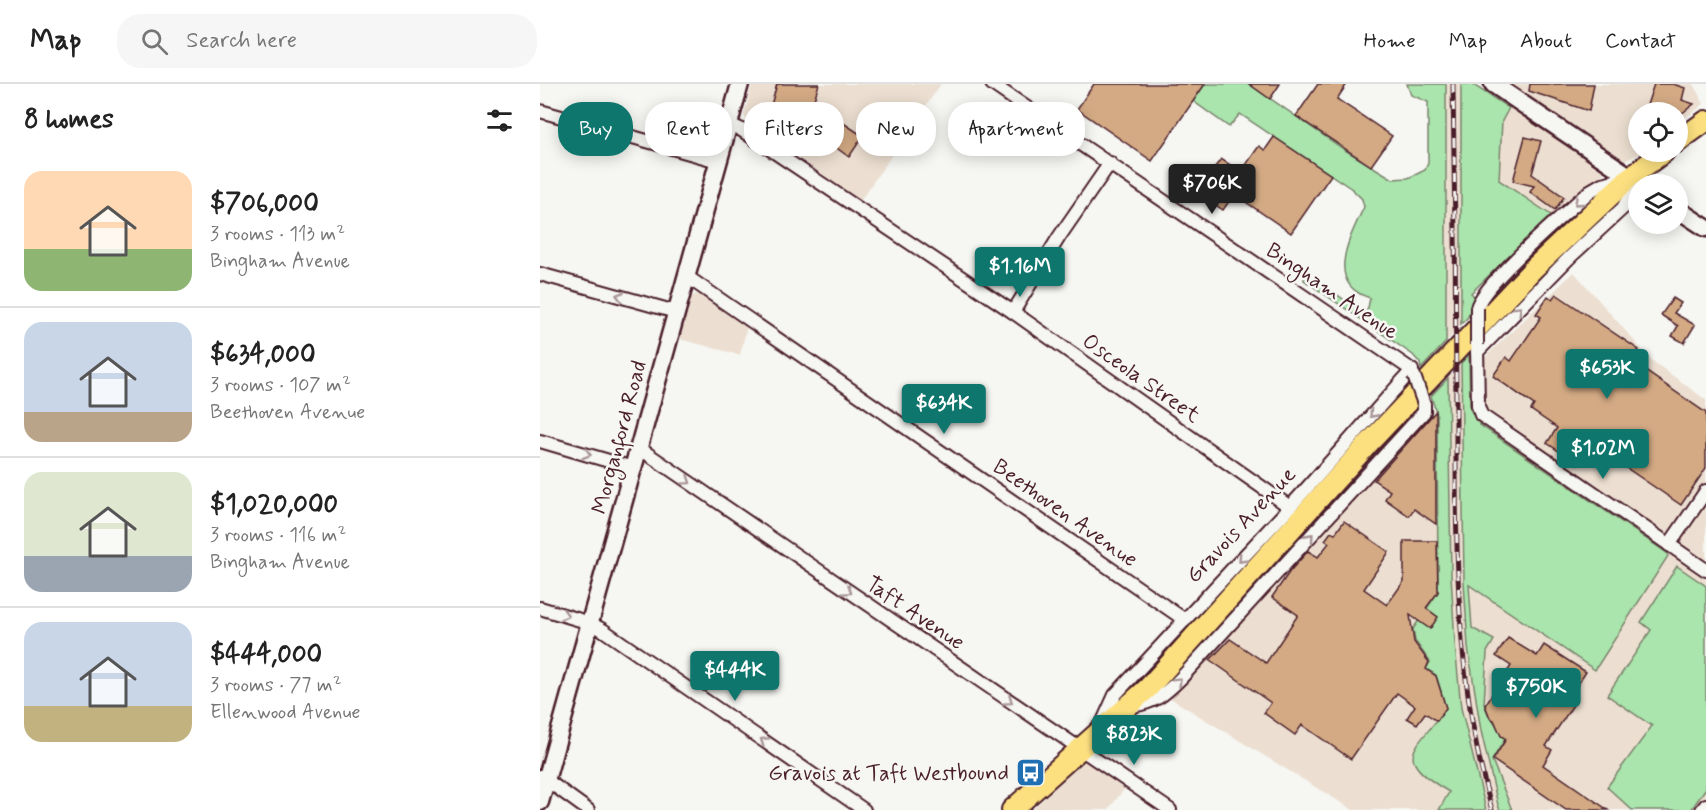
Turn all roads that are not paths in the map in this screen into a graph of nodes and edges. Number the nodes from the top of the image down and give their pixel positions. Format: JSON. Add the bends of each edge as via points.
{"nodes":[{"id":1,"x":740,"y":84,"type":"edge"},
{"id":2,"x":992,"y":84,"type":"edge"},
{"id":3,"x":1493,"y":84,"type":"edge"},
{"id":4,"x":540,"y":111,"type":"edge"},
{"id":5,"x":732,"y":113,"type":"edge"},
{"id":6,"x":1706,"y":121,"type":"edge"},
{"id":7,"x":732,"y":126,"type":"edge"},
{"id":8,"x":1688,"y":134,"type":"edge"},
{"id":9,"x":719,"y":156,"type":"edge"},
{"id":10,"x":718,"y":161,"type":"junction"},
{"id":11,"x":1654,"y":162,"type":"edge"},
{"id":12,"x":1110,"y":163,"type":"junction"},
{"id":13,"x":1642,"y":174,"type":"edge"},
{"id":14,"x":1628,"y":176,"type":"edge"},
{"id":15,"x":1628,"y":182,"type":"edge"},
{"id":16,"x":1628,"y":187,"type":"edge"},
{"id":17,"x":1628,"y":199,"type":"edge"},
{"id":18,"x":1688,"y":216,"type":"edge"},
{"id":19,"x":1706,"y":228,"type":"edge"},
{"id":20,"x":540,"y":274,"type":"edge"},
{"id":21,"x":686,"y":276,"type":"junction"},
{"id":22,"x":676,"y":312,"type":"junction"},
{"id":23,"x":1013,"y":312,"type":"junction"},
{"id":24,"x":1477,"y":349,"type":"junction"},
{"id":25,"x":1413,"y":373,"type":"junction"},
{"id":26,"x":540,"y":441,"type":"edge"},
{"id":27,"x":639,"y":448,"type":"junction"},
{"id":28,"x":633,"y":468,"type":"junction"},
{"id":29,"x":1706,"y":491,"type":"edge"},
{"id":30,"x":1290,"y":507,"type":"junction"},
{"id":31,"x":1670,"y":545,"type":"junction"},
{"id":32,"x":1706,"y":570,"type":"edge"},
{"id":33,"x":540,"y":608,"type":"edge"},
{"id":34,"x":1185,"y":620,"type":"junction"},
{"id":35,"x":590,"y":623,"type":"junction"},
{"id":36,"x":1128,"y":706,"type":"junction"},
{"id":37,"x":1098,"y":732,"type":"junction"},
{"id":38,"x":1080,"y":747,"type":"junction"},
{"id":39,"x":543,"y":778,"type":"edge"},
{"id":40,"x":540,"y":802,"type":"edge"},
{"id":41,"x":1706,"y":805,"type":"edge"},
{"id":42,"x":588,"y":810,"type":"edge"},
{"id":43,"x":864,"y":810,"type":"edge"},
{"id":44,"x":1012,"y":810,"type":"edge"},
{"id":45,"x":1170,"y":810,"type":"edge"},
{"id":46,"x":1702,"y":810,"type":"edge"}],
"edges":[{"from":1,"to":5,"type":"street","name":"Morganford Road"},
{"from":2,"to":12,"type":"street","name":"Bingham Avenue"},
{"from":3,"to":14,"type":"street"},
{"from":4,"to":10,"type":"street"},
{"from":6,"to":8,"type":"main road"},
{"from":7,"to":23,"type":"street","name":"Osceola Street"},
{"from":9,"to":10,"type":"street","name":"Morganford Road"},
{"from":10,"to":21,"type":"street","name":"Morganford Road"},
{"from":11,"to":13,"type":"main road","name":"Gravois Avenue"},
{"from":12,"to":23,"type":"street"},
{"from":12,"to":25,"type":"street","name":"Bingham Avenue"},
{"from":15,"to":24,"type":"street","name":"Gravois Avenue","one_way":true,"bridge":true,"via":[[1602,184],[1590,191],[1481,296],[1477,308]]},
{"from":16,"to":36,"type":"main road","name":"Gravois Avenue","via":[[1559,243],[1497,306]]},
{"from":24,"to":17,"type":"street","one_way":true},
{"from":18,"to":19,"type":"street"},
{"from":22,"to":20,"type":"street","one_way":true},
{"from":21,"to":22,"type":"street","name":"Morganford Road"},
{"from":21,"to":34,"type":"street","name":"Beethoven Avenue"},
{"from":22,"to":27,"type":"street","name":"Morganford Road"},
{"from":23,"to":30,"type":"street","name":"Osceola Street"},
{"from":24,"to":31,"type":"street","via":[[1481,415]]},
{"from":25,"to":30,"type":"street","name":"Gravois Avenue","one_way":true},
{"from":36,"to":25,"type":"street","name":"Gravois Avenue","one_way":true,"bridge":true,"via":[[1163,696],[1424,412]]},
{"from":26,"to":28,"type":"street","one_way":true},
{"from":27,"to":28,"type":"street","name":"Morganford Road"},
{"from":27,"to":38,"type":"street","name":"Taft Avenue","one_way":true},
{"from":28,"to":35,"type":"street","name":"Morganford Road"},
{"from":29,"to":31,"type":"street"},
{"from":30,"to":34,"type":"street","name":"Gravois Avenue","one_way":true},
{"from":31,"to":32,"type":"street"},
{"from":33,"to":35,"type":"street","one_way":true},
{"from":34,"to":37,"type":"street","name":"Gravois Avenue","via":[[1115,695]]},
{"from":35,"to":39,"type":"street","name":"Morganford Road"},
{"from":43,"to":35,"type":"street","one_way":true},
{"from":36,"to":37,"type":"main road","name":"Gravois Avenue"},
{"from":37,"to":38,"type":"main road","name":"Gravois Avenue"},
{"from":38,"to":44,"type":"main road","name":"Gravois Avenue"},
{"from":38,"to":45,"type":"street","name":"Taft Avenue"},
{"from":39,"to":40,"type":"street","name":"Morganford Road"},
{"from":39,"to":42,"type":"street"},
{"from":41,"to":46,"type":"street"}]}
